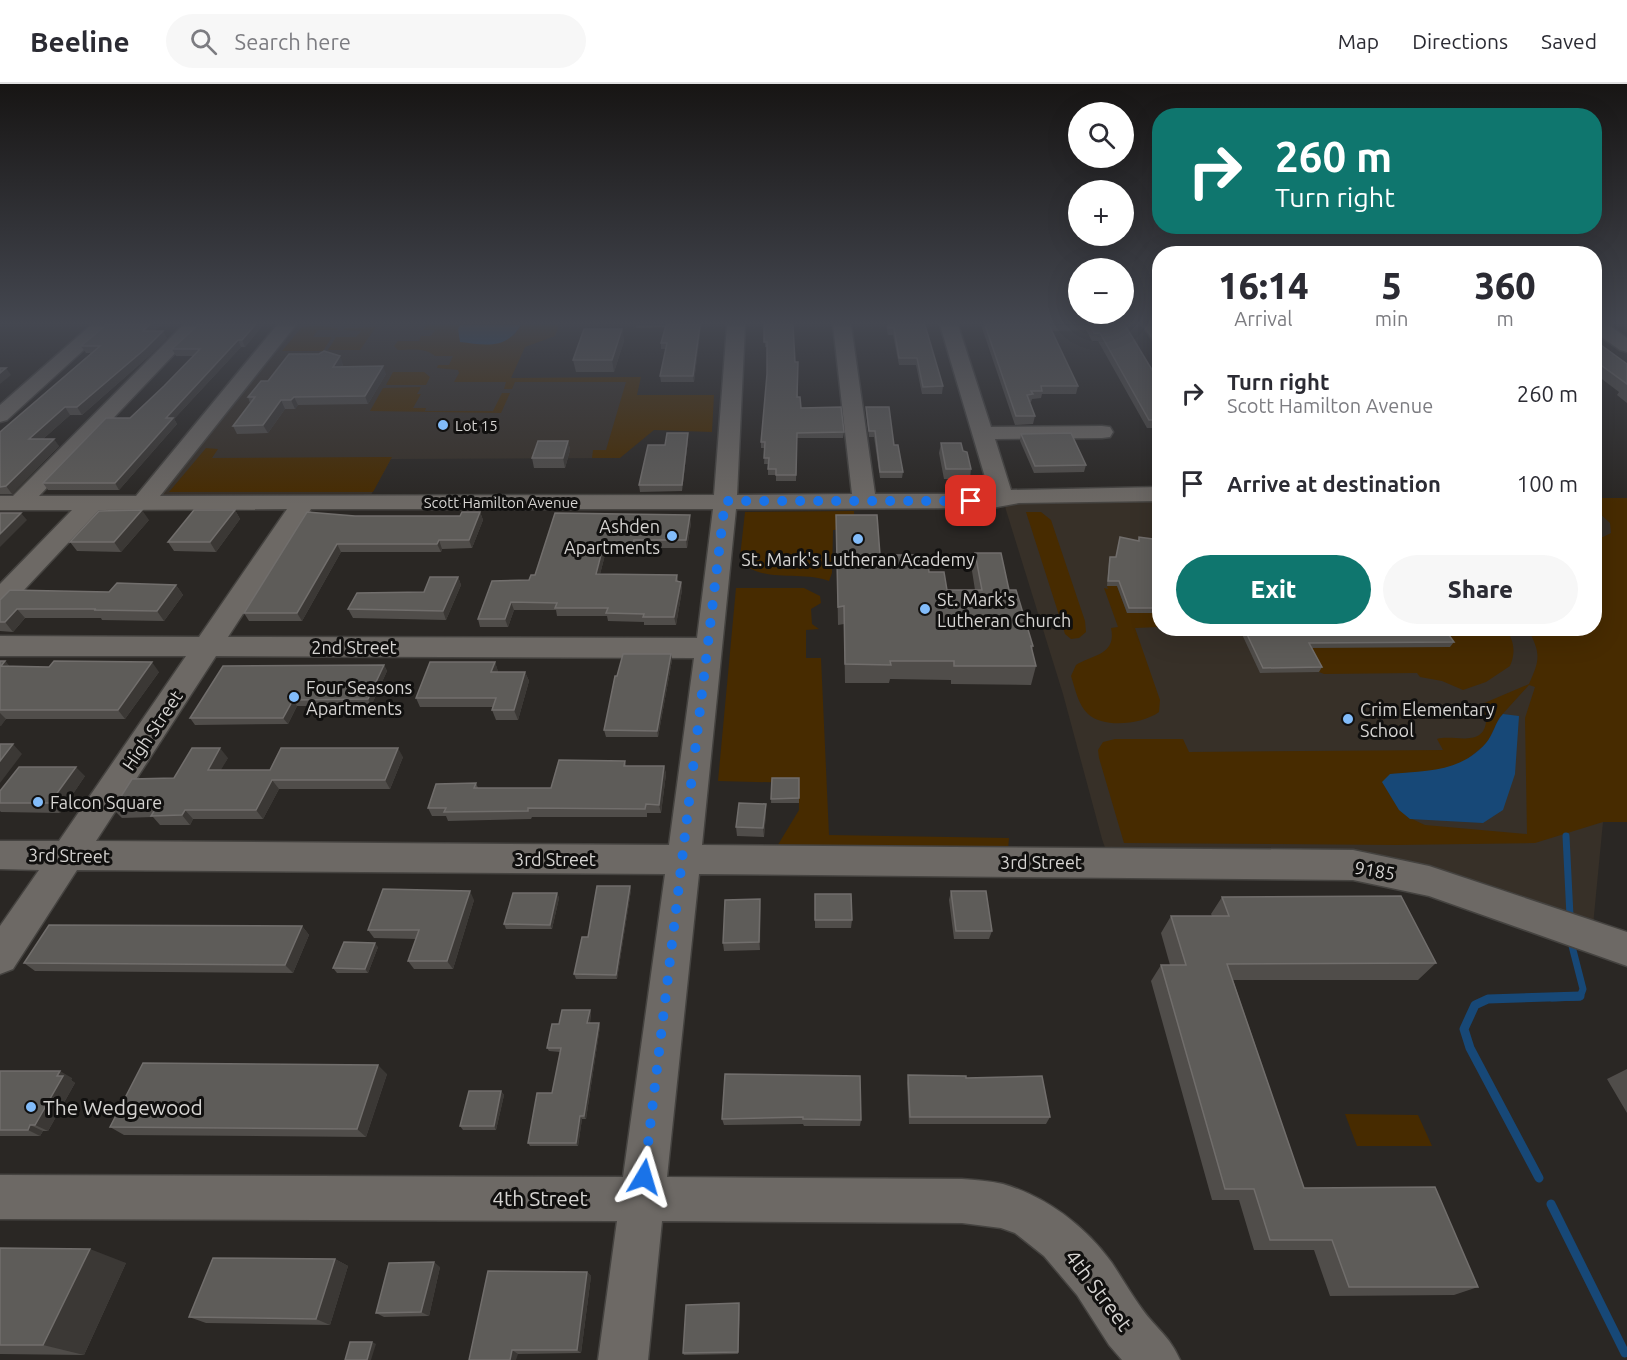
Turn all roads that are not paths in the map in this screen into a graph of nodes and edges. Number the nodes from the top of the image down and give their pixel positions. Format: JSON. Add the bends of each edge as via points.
{"nodes":[{"id":1,"x":35,"y":385,"type":"edge"},
{"id":2,"x":132,"y":385,"type":"edge"},
{"id":3,"x":238,"y":385,"type":"edge"},
{"id":4,"x":732,"y":385,"type":"edge"},
{"id":5,"x":849,"y":385,"type":"edge"},
{"id":6,"x":968,"y":385,"type":"edge"},
{"id":7,"x":0,"y":416,"type":"edge"},
{"id":8,"x":1102,"y":432,"type":"dead end"},
{"id":9,"x":983,"y":433,"type":"junction"},
{"id":10,"x":1152,"y":494,"type":"edge"},
{"id":11,"x":1002,"y":497,"type":"junction"},
{"id":12,"x":725,"y":501,"type":"junction"},
{"id":13,"x":864,"y":501,"type":"junction"},
{"id":14,"x":304,"y":502,"type":"junction"},
{"id":15,"x":10,"y":503,"type":"edge"},
{"id":16,"x":92,"y":503,"type":"junction"},
{"id":17,"x":142,"y":503,"type":"junction"},
{"id":18,"x":0,"y":600,"type":"edge"},
{"id":19,"x":0,"y":646,"type":"edge"},
{"id":20,"x":208,"y":646,"type":"junction"},
{"id":21,"x":708,"y":648,"type":"junction"},
{"id":22,"x":0,"y":855,"type":"edge"},
{"id":23,"x":68,"y":856,"type":"junction"},
{"id":24,"x":682,"y":860,"type":"junction"},
{"id":25,"x":1110,"y":862,"type":"joint"},
{"id":26,"x":1627,"y":949,"type":"edge"},
{"id":27,"x":0,"y":957,"type":"edge"},
{"id":28,"x":0,"y":1197,"type":"edge"},
{"id":29,"x":642,"y":1198,"type":"junction"},
{"id":30,"x":623,"y":1360,"type":"edge"},
{"id":31,"x":1155,"y":1360,"type":"edge"}],
"edges":[{"from":1,"to":7,"type":"street"},
{"from":2,"to":15,"type":"street"},
{"from":3,"to":17,"type":"street"},
{"from":4,"to":12,"type":"street"},
{"from":5,"to":13,"type":"street"},
{"from":6,"to":9,"type":"street"},
{"from":8,"to":9,"type":"street"},
{"from":9,"to":11,"type":"street"},
{"from":10,"to":11,"type":"street","name":"Scott Hamilton Avenue"},
{"from":11,"to":13,"type":"street","name":"Scott Hamilton Avenue","via":[[992,501]]},
{"from":12,"to":13,"type":"street","name":"Scott Hamilton Avenue"},
{"from":12,"to":14,"type":"street","name":"Scott Hamilton Avenue"},
{"from":12,"to":21,"type":"street"},
{"from":14,"to":17,"type":"street","name":"Scott Hamilton Avenue"},
{"from":14,"to":20,"type":"street","name":"High Street"},
{"from":15,"to":16,"type":"street","name":"Scott Hamilton Avenue"},
{"from":16,"to":17,"type":"street","name":"Scott Hamilton Avenue"},
{"from":16,"to":18,"type":"street"},
{"from":19,"to":20,"type":"street","name":"2nd Street"},
{"from":20,"to":21,"type":"street","name":"2nd Street"},
{"from":20,"to":23,"type":"street","name":"High Street"},
{"from":21,"to":24,"type":"street"},
{"from":22,"to":23,"type":"street","name":"3rd Street"},
{"from":23,"to":24,"type":"street","name":"3rd Street"},
{"from":23,"to":27,"type":"street","name":"High Street"},
{"from":24,"to":25,"type":"street","name":"3rd Street"},
{"from":24,"to":29,"type":"street"},
{"from":25,"to":26,"type":"street","name":"9185","via":[[1298,862],[1390,871],[1430,881]]},
{"from":28,"to":29,"type":"street","name":"4th Street"},
{"from":29,"to":30,"type":"street"},
{"from":29,"to":31,"type":"street","name":"4th Street","via":[[962,1201],[1001,1206],[1029,1216],[1060,1240],[1094,1278],[1126,1328]]}]}
